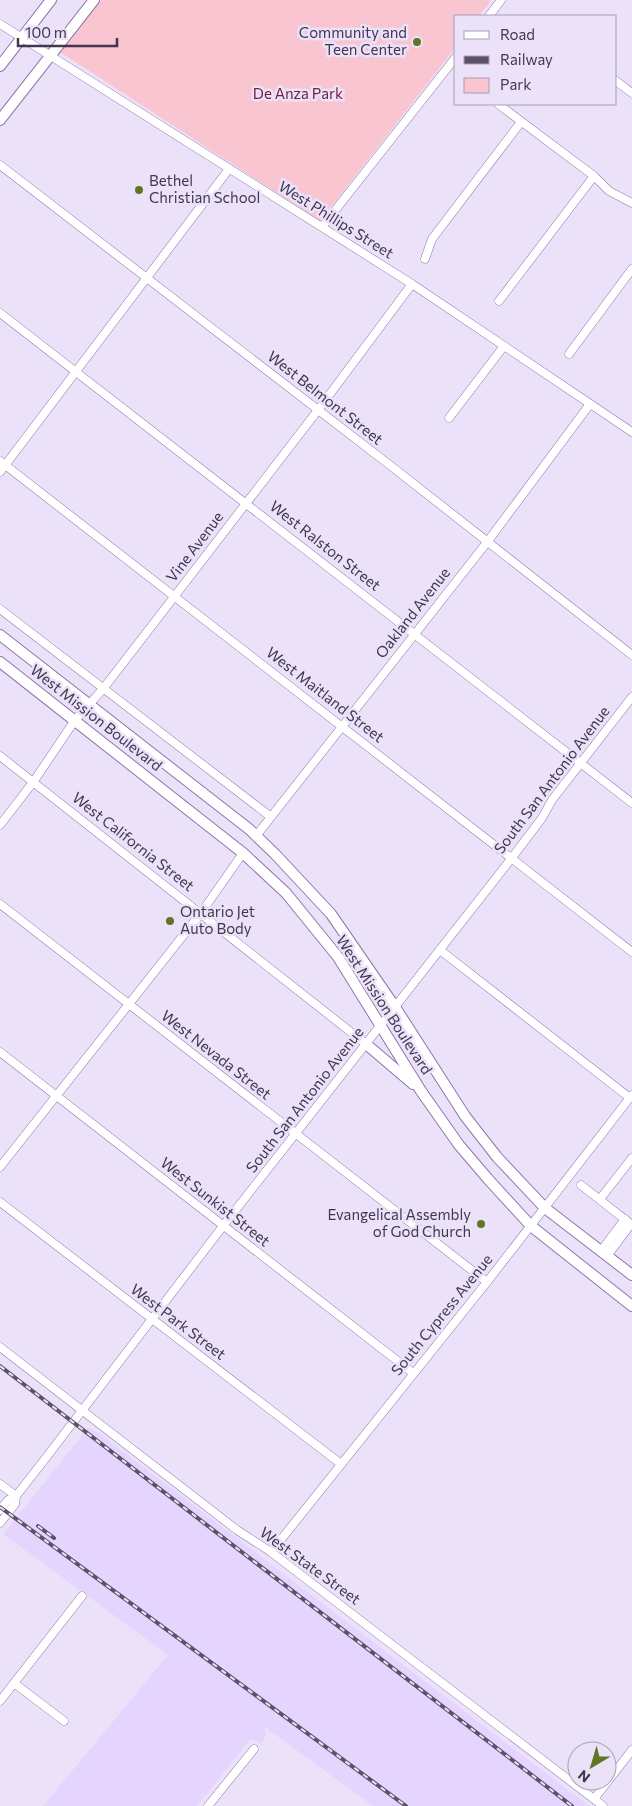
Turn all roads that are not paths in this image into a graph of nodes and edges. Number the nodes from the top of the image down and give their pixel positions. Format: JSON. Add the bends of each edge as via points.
{"nodes":[{"id":1,"x":51,"y":0,"type":"edge"},
{"id":2,"x":94,"y":0,"type":"edge"},
{"id":3,"x":499,"y":1,"type":"edge"},
{"id":4,"x":489,"y":15,"type":"edge"},
{"id":5,"x":0,"y":24,"type":"edge"},
{"id":6,"x":22,"y":38,"type":"junction"},
{"id":7,"x":51,"y":55,"type":"junction"},
{"id":8,"x":454,"y":60,"type":"edge"},
{"id":9,"x":0,"y":66,"type":"edge"},
{"id":10,"x":449,"y":66,"type":"junction"},
{"id":11,"x":454,"y":70,"type":"edge"},
{"id":12,"x":617,"y":82,"type":"edge"},
{"id":13,"x":632,"y":93,"type":"edge"},
{"id":14,"x":499,"y":105,"type":"edge"},
{"id":15,"x":0,"y":120,"type":"edge"},
{"id":16,"x":521,"y":122,"type":"junction"},
{"id":17,"x":0,"y":164,"type":"edge"},
{"id":18,"x":229,"y":169,"type":"junction"},
{"id":19,"x":594,"y":176,"type":"junction"},
{"id":20,"x":632,"y":203,"type":"edge"},
{"id":21,"x":322,"y":227,"type":"junction"},
{"id":22,"x":425,"y":259,"type":"dead end"},
{"id":23,"x":632,"y":269,"type":"edge"},
{"id":24,"x":147,"y":278,"type":"junction"},
{"id":25,"x":412,"y":284,"type":"junction"},
{"id":26,"x":499,"y":301,"type":"dead end"},
{"id":27,"x":0,"y":313,"type":"edge"},
{"id":28,"x":504,"y":346,"type":"junction"},
{"id":29,"x":569,"y":354,"type":"dead end"},
{"id":30,"x":76,"y":372,"type":"junction"},
{"id":31,"x":590,"y":404,"type":"junction"},
{"id":32,"x":318,"y":410,"type":"junction"},
{"id":33,"x":449,"y":418,"type":"dead end"},
{"id":34,"x":630,"y":428,"type":"edge"},
{"id":35,"x":3,"y":463,"type":"edge"},
{"id":36,"x":0,"y":472,"type":"edge"},
{"id":37,"x":246,"y":502,"type":"junction"},
{"id":38,"x":488,"y":541,"type":"junction"},
{"id":39,"x":174,"y":598,"type":"junction"},
{"id":40,"x":0,"y":609,"type":"edge"},
{"id":41,"x":414,"y":633,"type":"junction"},
{"id":42,"x":0,"y":635,"type":"edge"},
{"id":43,"x":632,"y":656,"type":"edge"},
{"id":44,"x":0,"y":662,"type":"edge"},
{"id":45,"x":103,"y":689,"type":"junction"},
{"id":46,"x":632,"y":697,"type":"edge"},
{"id":47,"x":90,"y":704,"type":"junction"},
{"id":48,"x":75,"y":720,"type":"junction"},
{"id":49,"x":343,"y":726,"type":"junction"},
{"id":50,"x":0,"y":756,"type":"edge"},
{"id":51,"x":580,"y":763,"type":"junction"},
{"id":52,"x":34,"y":781,"type":"junction"},
{"id":53,"x":632,"y":803,"type":"edge"},
{"id":54,"x":272,"y":817,"type":"junction"},
{"id":55,"x":0,"y":825,"type":"edge"},
{"id":56,"x":256,"y":836,"type":"junction"},
{"id":57,"x":243,"y":852,"type":"junction"},
{"id":58,"x":511,"y":859,"type":"junction"},
{"id":59,"x":0,"y":904,"type":"edge"},
{"id":60,"x":200,"y":913,"type":"junction"},
{"id":61,"x":440,"y":950,"type":"junction"},
{"id":62,"x":632,"y":952,"type":"edge"},
{"id":63,"x":128,"y":1005,"type":"junction"},
{"id":64,"x":395,"y":1007,"type":"junction"},
{"id":65,"x":380,"y":1025,"type":"junction"},
{"id":66,"x":366,"y":1044,"type":"junction"},
{"id":67,"x":0,"y":1052,"type":"edge"},
{"id":68,"x":421,"y":1091,"type":"junction"},
{"id":69,"x":57,"y":1096,"type":"junction"},
{"id":70,"x":631,"y":1098,"type":"edge"},
{"id":71,"x":296,"y":1134,"type":"junction"},
{"id":72,"x":632,"y":1158,"type":"edge"},
{"id":73,"x":0,"y":1167,"type":"edge"},
{"id":74,"x":581,"y":1185,"type":"dead end"},
{"id":75,"x":600,"y":1200,"type":"junction"},
{"id":76,"x":0,"y":1202,"type":"edge"},
{"id":77,"x":545,"y":1208,"type":"junction"},
{"id":78,"x":629,"y":1223,"type":"edge"},
{"id":79,"x":223,"y":1226,"type":"junction"},
{"id":80,"x":531,"y":1226,"type":"junction"},
{"id":81,"x":604,"y":1253,"type":"junction"},
{"id":82,"x":632,"y":1275,"type":"edge"},
{"id":83,"x":487,"y":1282,"type":"junction"},
{"id":84,"x":632,"y":1306,"type":"edge"},
{"id":85,"x":152,"y":1320,"type":"junction"},
{"id":86,"x":0,"y":1347,"type":"edge"},
{"id":87,"x":413,"y":1373,"type":"junction"},
{"id":88,"x":82,"y":1411,"type":"junction"},
{"id":89,"x":341,"y":1464,"type":"junction"},
{"id":90,"x":0,"y":1484,"type":"edge"},
{"id":91,"x":16,"y":1496,"type":"junction"},
{"id":92,"x":0,"y":1510,"type":"edge"},
{"id":93,"x":0,"y":1524,"type":"edge"},
{"id":94,"x":271,"y":1552,"type":"junction"},
{"id":95,"x":82,"y":1596,"type":"dead end"},
{"id":96,"x":14,"y":1683,"type":"junction"},
{"id":97,"x":0,"y":1701,"type":"edge"},
{"id":98,"x":64,"y":1722,"type":"dead end"},
{"id":99,"x":254,"y":1749,"type":"dead end"},
{"id":100,"x":632,"y":1750,"type":"edge"},
{"id":101,"x":594,"y":1799,"type":"junction"},
{"id":102,"x":208,"y":1806,"type":"edge"},
{"id":103,"x":603,"y":1806,"type":"edge"}],
"edges":[{"from":1,"to":6,"type":"main road"},
{"from":2,"to":7,"type":"main road"},
{"from":3,"to":4,"type":"street"},
{"from":5,"to":6,"type":"street","name":"West Phillips Street"},
{"from":6,"to":7,"type":"street","name":"West Phillips Street"},
{"from":6,"to":9,"type":"main road"},
{"from":7,"to":15,"type":"main road"},
{"from":7,"to":18,"type":"street","name":"West Phillips Street"},
{"from":8,"to":10,"type":"street"},
{"from":10,"to":11,"type":"street"},
{"from":10,"to":21,"type":"street"},
{"from":12,"to":13,"type":"street"},
{"from":14,"to":16,"type":"street"},
{"from":16,"to":19,"type":"street"},
{"from":16,"to":22,"type":"street","via":[[432,239]]},
{"from":17,"to":24,"type":"street","name":"West Belmont Street"},
{"from":18,"to":21,"type":"street","name":"West Phillips Street"},
{"from":18,"to":24,"type":"street"},
{"from":19,"to":20,"type":"street","via":[[609,192]]},
{"from":19,"to":26,"type":"street"},
{"from":21,"to":25,"type":"street","name":"West Phillips Street"},
{"from":23,"to":29,"type":"street"},
{"from":24,"to":30,"type":"street"},
{"from":24,"to":32,"type":"street","name":"West Belmont Street"},
{"from":25,"to":28,"type":"street","name":"West Phillips Street"},
{"from":25,"to":32,"type":"street","name":"Vine Avenue"},
{"from":27,"to":30,"type":"street","name":"West Ralston Street"},
{"from":28,"to":31,"type":"street","name":"West Phillips Street"},
{"from":28,"to":33,"type":"street"},
{"from":30,"to":35,"type":"street"},
{"from":30,"to":37,"type":"street","name":"West Ralston Street"},
{"from":31,"to":34,"type":"street","name":"West Phillips Street"},
{"from":31,"to":38,"type":"street","name":"Oakland Avenue"},
{"from":32,"to":37,"type":"street","name":"Vine Avenue"},
{"from":32,"to":38,"type":"street","name":"West Belmont Street"},
{"from":35,"to":36,"type":"street"},
{"from":35,"to":39,"type":"street","name":"West Maitland Street"},
{"from":37,"to":39,"type":"street","name":"Vine Avenue"},
{"from":37,"to":41,"type":"street","name":"West Ralston Street"},
{"from":38,"to":41,"type":"street","name":"Oakland Avenue"},
{"from":38,"to":43,"type":"street","name":"West Belmont Street"},
{"from":39,"to":45,"type":"street","name":"Vine Avenue"},
{"from":39,"to":49,"type":"street","name":"West Maitland Street"},
{"from":40,"to":45,"type":"street"},
{"from":41,"to":49,"type":"street","name":"Oakland Avenue"},
{"from":41,"to":51,"type":"street","name":"West Ralston Street"},
{"from":42,"to":47,"type":"main road","name":"West Mission Boulevard"},
{"from":44,"to":48,"type":"main road","name":"West Mission Boulevard"},
{"from":45,"to":47,"type":"street","name":"Vine Avenue"},
{"from":45,"to":54,"type":"street"},
{"from":46,"to":51,"type":"street","name":"South San Antonio Avenue"},
{"from":47,"to":48,"type":"street","name":"Vine Avenue"},
{"from":47,"to":56,"type":"main road","name":"West Mission Boulevard"},
{"from":48,"to":52,"type":"street","name":"Vine Avenue"},
{"from":48,"to":57,"type":"main road","name":"West Mission Boulevard"},
{"from":49,"to":54,"type":"street","name":"Oakland Avenue"},
{"from":49,"to":58,"type":"street","name":"West Maitland Street"},
{"from":50,"to":52,"type":"street","name":"West California Street"},
{"from":51,"to":53,"type":"street","name":"West Ralston Street"},
{"from":51,"to":58,"type":"street","name":"South San Antonio Avenue"},
{"from":52,"to":55,"type":"street","name":"Vine Avenue"},
{"from":52,"to":60,"type":"street","name":"West California Street"},
{"from":54,"to":56,"type":"street","name":"Oakland Avenue"},
{"from":56,"to":64,"type":"main road","name":"West Mission Boulevard","via":[[331,914]]},
{"from":57,"to":60,"type":"street"},
{"from":57,"to":65,"type":"main road","name":"West Mission Boulevard","via":[[304,914],[338,957]]},
{"from":58,"to":61,"type":"street","name":"South San Antonio Avenue"},
{"from":58,"to":62,"type":"street","name":"West Maitland Street"},
{"from":59,"to":63,"type":"street","name":"West Nevada Street"},
{"from":60,"to":63,"type":"street"},
{"from":60,"to":66,"type":"street","name":"West California Street"},
{"from":61,"to":64,"type":"street","name":"South San Antonio Avenue"},
{"from":61,"to":70,"type":"street"},
{"from":63,"to":69,"type":"street"},
{"from":63,"to":71,"type":"street","name":"West Nevada Street"},
{"from":64,"to":65,"type":"street","name":"South San Antonio Avenue"},
{"from":64,"to":77,"type":"main road","name":"West Mission Boulevard","via":[[464,1116]]},
{"from":65,"to":66,"type":"street","name":"South San Antonio Avenue"},
{"from":65,"to":68,"type":"main road","name":"West Mission Boulevard"},
{"from":66,"to":68,"type":"main road"},
{"from":66,"to":71,"type":"street","name":"South San Antonio Avenue"},
{"from":67,"to":69,"type":"street","name":"West Sunkist Street"},
{"from":68,"to":80,"type":"main road","name":"West Mission Boulevard","via":[[496,1190]]},
{"from":69,"to":73,"type":"street"},
{"from":69,"to":79,"type":"street","name":"West Sunkist Street"},
{"from":70,"to":77,"type":"street","name":"South Cypress Avenue"},
{"from":71,"to":79,"type":"street","name":"South San Antonio Avenue"},
{"from":71,"to":83,"type":"street","name":"West Nevada Street"},
{"from":72,"to":75,"type":"street"},
{"from":74,"to":75,"type":"street"},
{"from":75,"to":78,"type":"street"},
{"from":76,"to":85,"type":"street","name":"West Park Street"},
{"from":77,"to":80,"type":"street","name":"South Cypress Avenue"},
{"from":77,"to":81,"type":"main road","name":"West Mission Boulevard"},
{"from":78,"to":81,"type":"street"},
{"from":79,"to":85,"type":"street","name":"South San Antonio Avenue"},
{"from":79,"to":87,"type":"street","name":"West Sunkist Street"},
{"from":80,"to":83,"type":"street","name":"South Cypress Avenue"},
{"from":80,"to":84,"type":"main road","name":"West Mission Boulevard"},
{"from":81,"to":82,"type":"main road","name":"West Mission Boulevard"},
{"from":83,"to":87,"type":"street","name":"South Cypress Avenue"},
{"from":85,"to":88,"type":"street","name":"South San Antonio Avenue"},
{"from":85,"to":89,"type":"street","name":"West Park Street"},
{"from":86,"to":88,"type":"street","name":"West State Street"},
{"from":87,"to":89,"type":"street","name":"South Cypress Avenue"},
{"from":88,"to":91,"type":"street","name":"South San Antonio Avenue"},
{"from":88,"to":94,"type":"street","name":"West State Street","via":[[237,1530]]},
{"from":89,"to":94,"type":"street","name":"South Cypress Avenue"},
{"from":90,"to":91,"type":"street"},
{"from":91,"to":92,"type":"street","name":"South San Antonio Avenue"},
{"from":91,"to":93,"type":"street","name":"South San Antonio Avenue","via":[[15,1504]]},
{"from":94,"to":101,"type":"street","name":"West State Street"},
{"from":95,"to":96,"type":"street"},
{"from":96,"to":97,"type":"street"},
{"from":96,"to":98,"type":"street"},
{"from":99,"to":102,"type":"street"},
{"from":100,"to":101,"type":"street"},
{"from":101,"to":103,"type":"street","name":"West State Street"}]}
